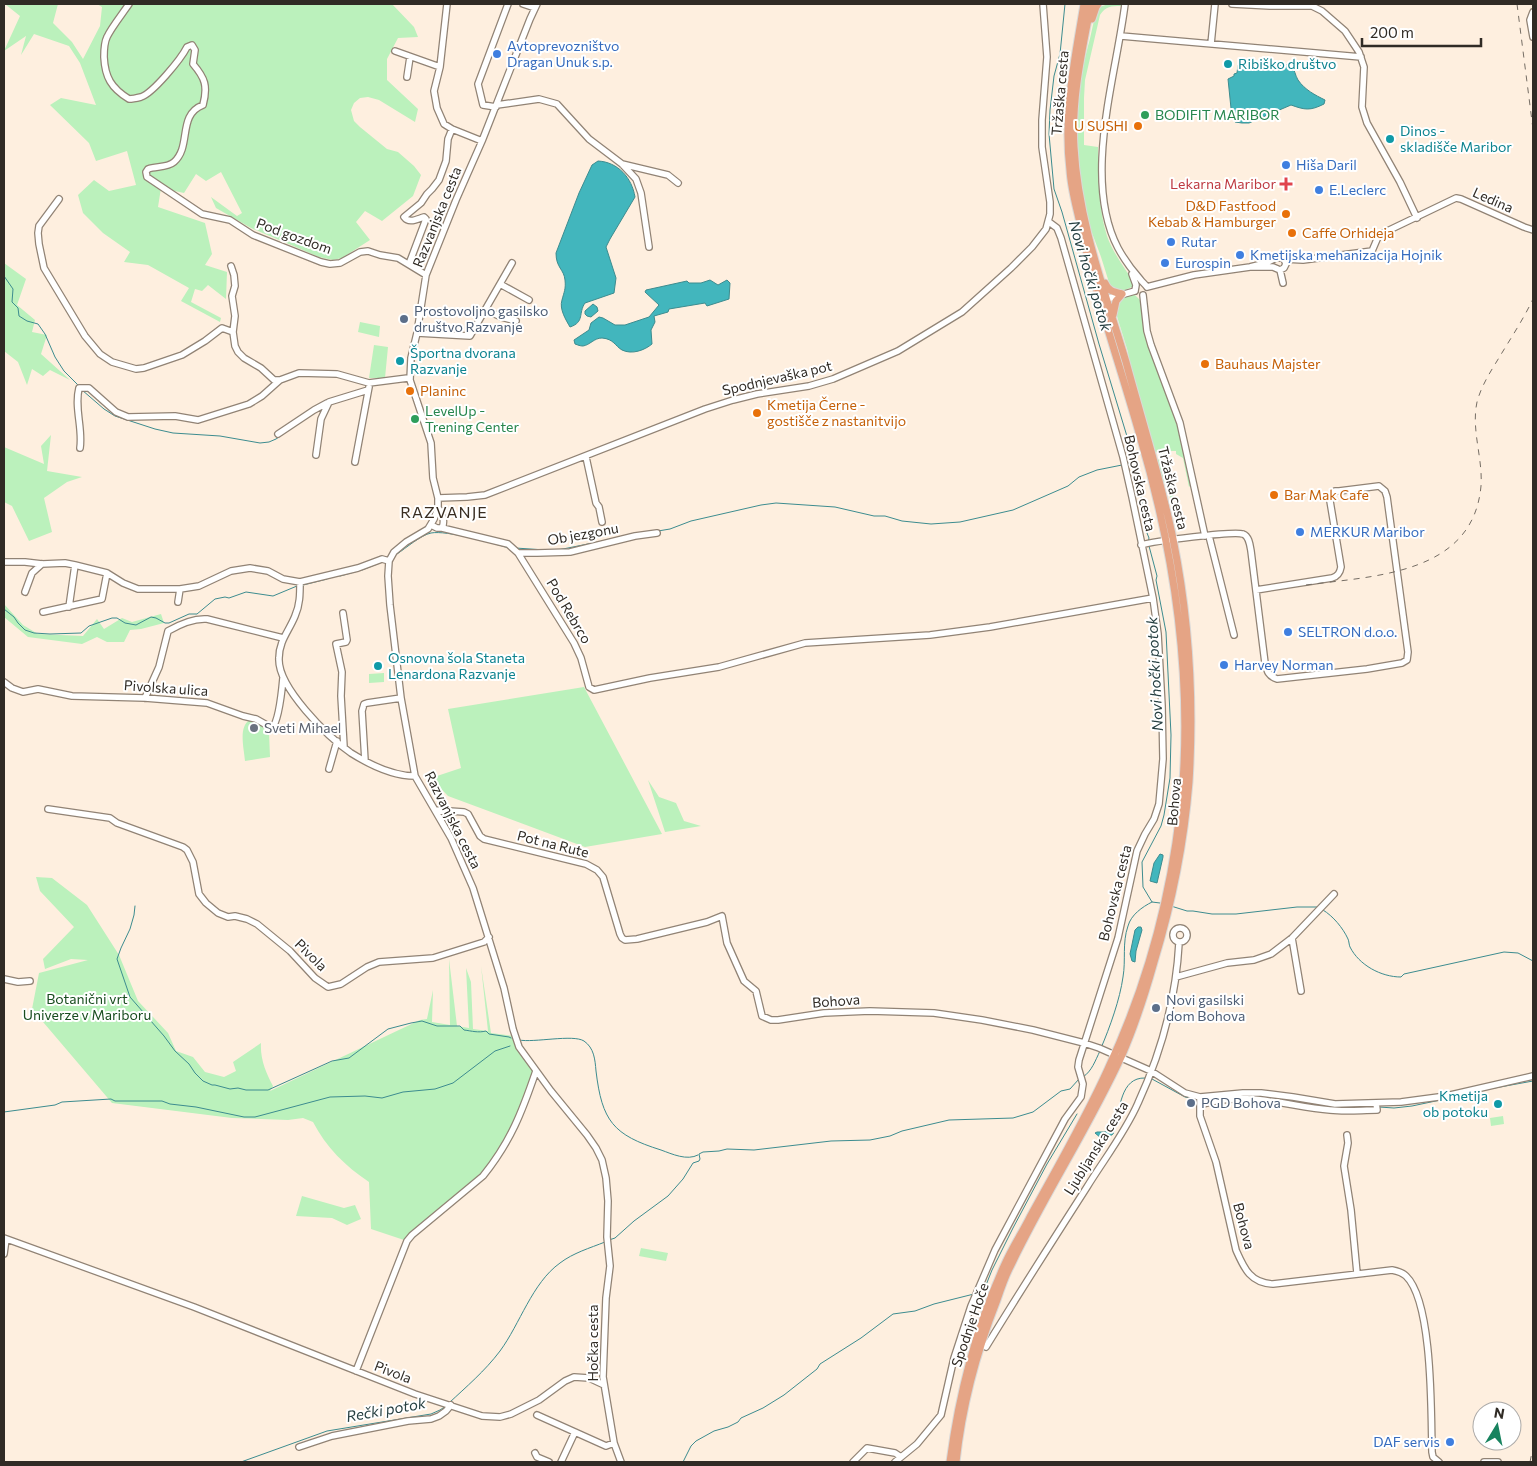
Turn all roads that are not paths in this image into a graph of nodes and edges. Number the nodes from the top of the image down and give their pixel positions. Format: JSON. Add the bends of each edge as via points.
{"nodes":[{"id":1,"x":129,"y":4,"type":"edge"},
{"id":2,"x":447,"y":4,"type":"edge"},
{"id":3,"x":508,"y":4,"type":"edge"},
{"id":4,"x":523,"y":4,"type":"edge"},
{"id":5,"x":1043,"y":4,"type":"edge"},
{"id":6,"x":1084,"y":4,"type":"edge"},
{"id":7,"x":1091,"y":4,"type":"edge"},
{"id":8,"x":1098,"y":4,"type":"edge"},
{"id":9,"x":1125,"y":4,"type":"edge"},
{"id":10,"x":1215,"y":4,"type":"edge"},
{"id":11,"x":1232,"y":4,"type":"edge"},
{"id":12,"x":536,"y":6,"type":"edge"},
{"id":13,"x":1533,"y":12,"type":"edge"},
{"id":14,"x":1087,"y":30,"type":"junction"},
{"id":15,"x":1121,"y":36,"type":"junction"},
{"id":16,"x":1533,"y":37,"type":"edge"},
{"id":17,"x":1211,"y":44,"type":"junction"},
{"id":18,"x":395,"y":51,"type":"dead end"},
{"id":19,"x":410,"y":56,"type":"junction"},
{"id":20,"x":1361,"y":57,"type":"junction"},
{"id":21,"x":440,"y":67,"type":"junction"},
{"id":22,"x":408,"y":77,"type":"dead end"},
{"id":23,"x":497,"y":106,"type":"junction"},
{"id":24,"x":452,"y":130,"type":"junction"},
{"id":25,"x":482,"y":142,"type":"junction"},
{"id":26,"x":622,"y":164,"type":"junction"},
{"id":27,"x":678,"y":184,"type":"dead end"},
{"id":28,"x":59,"y":199,"type":"dead end"},
{"id":29,"x":1416,"y":218,"type":"junction"},
{"id":30,"x":1049,"y":222,"type":"junction"},
{"id":31,"x":1533,"y":230,"type":"edge"},
{"id":32,"x":649,"y":247,"type":"dead end"},
{"id":33,"x":1273,"y":260,"type":"junction"},
{"id":34,"x":512,"y":263,"type":"dead end"},
{"id":35,"x":409,"y":264,"type":"junction"},
{"id":36,"x":1283,"y":265,"type":"junction"},
{"id":37,"x":230,"y":266,"type":"dead end"},
{"id":38,"x":1129,"y":267,"type":"junction"},
{"id":39,"x":1273,"y":267,"type":"junction"},
{"id":40,"x":1098,"y":268,"type":"junction"},
{"id":41,"x":1250,"y":268,"type":"junction"},
{"id":42,"x":426,"y":275,"type":"junction"},
{"id":43,"x":1282,"y":283,"type":"dead end"},
{"id":44,"x":500,"y":284,"type":"junction"},
{"id":45,"x":1145,"y":285,"type":"junction"},
{"id":46,"x":1136,"y":288,"type":"junction"},
{"id":47,"x":1122,"y":294,"type":"junction"},
{"id":48,"x":1143,"y":295,"type":"junction"},
{"id":49,"x":529,"y":300,"type":"dead end"},
{"id":50,"x":1103,"y":300,"type":"junction"},
{"id":51,"x":486,"y":310,"type":"junction"},
{"id":52,"x":1112,"y":318,"type":"junction"},
{"id":53,"x":516,"y":321,"type":"dead end"},
{"id":54,"x":232,"y":332,"type":"junction"},
{"id":55,"x":417,"y":333,"type":"junction"},
{"id":56,"x":409,"y":379,"type":"junction"},
{"id":57,"x":280,"y":380,"type":"junction"},
{"id":58,"x":369,"y":383,"type":"junction"},
{"id":59,"x":368,"y":390,"type":"junction"},
{"id":60,"x":329,"y":402,"type":"junction"},
{"id":61,"x":278,"y":434,"type":"dead end"},
{"id":62,"x":80,"y":448,"type":"dead end"},
{"id":63,"x":316,"y":455,"type":"dead end"},
{"id":64,"x":586,"y":457,"type":"junction"},
{"id":65,"x":355,"y":462,"type":"dead end"},
{"id":66,"x":438,"y":498,"type":"junction"},
{"id":67,"x":438,"y":508,"type":"junction"},
{"id":68,"x":602,"y":522,"type":"dead end"},
{"id":69,"x":431,"y":525,"type":"junction"},
{"id":70,"x":442,"y":528,"type":"junction"},
{"id":71,"x":657,"y":533,"type":"dead end"},
{"id":72,"x":1207,"y":536,"type":"junction"},
{"id":73,"x":1169,"y":540,"type":"junction"},
{"id":74,"x":1143,"y":544,"type":"junction"},
{"id":75,"x":514,"y":549,"type":"junction"},
{"id":76,"x":389,"y":561,"type":"junction"},
{"id":77,"x":4,"y":562,"type":"edge"},
{"id":78,"x":42,"y":564,"type":"junction"},
{"id":79,"x":75,"y":564,"type":"junction"},
{"id":80,"x":107,"y":572,"type":"junction"},
{"id":81,"x":300,"y":582,"type":"junction"},
{"id":82,"x":180,"y":589,"type":"junction"},
{"id":83,"x":1256,"y":590,"type":"junction"},
{"id":84,"x":25,"y":592,"type":"dead end"},
{"id":85,"x":1152,"y":598,"type":"junction"},
{"id":86,"x":178,"y":602,"type":"dead end"},
{"id":87,"x":69,"y":607,"type":"junction"},
{"id":88,"x":43,"y":612,"type":"dead end"},
{"id":89,"x":342,"y":613,"type":"dead end"},
{"id":90,"x":1234,"y":635,"type":"dead end"},
{"id":91,"x":283,"y":638,"type":"junction"},
{"id":92,"x":282,"y":678,"type":"junction"},
{"id":93,"x":4,"y":682,"type":"edge"},
{"id":94,"x":145,"y":698,"type":"junction"},
{"id":95,"x":401,"y":698,"type":"junction"},
{"id":96,"x":337,"y":741,"type":"junction"},
{"id":97,"x":344,"y":747,"type":"junction"},
{"id":98,"x":366,"y":761,"type":"junction"},
{"id":99,"x":329,"y":769,"type":"dead end"},
{"id":100,"x":415,"y":776,"type":"junction"},
{"id":101,"x":48,"y":809,"type":"dead end"},
{"id":102,"x":435,"y":810,"type":"junction"},
{"id":103,"x":1334,"y":894,"type":"dead end"},
{"id":104,"x":489,"y":937,"type":"junction"},
{"id":105,"x":1292,"y":938,"type":"junction"},
{"id":106,"x":1179,"y":942,"type":"dead end"},
{"id":107,"x":1176,"y":977,"type":"junction"},
{"id":108,"x":4,"y":979,"type":"edge"},
{"id":109,"x":30,"y":981,"type":"dead end"},
{"id":110,"x":756,"y":991,"type":"joint"},
{"id":111,"x":1301,"y":991,"type":"dead end"},
{"id":112,"x":1084,"y":1042,"type":"junction"},
{"id":113,"x":1117,"y":1056,"type":"junction"},
{"id":114,"x":536,"y":1071,"type":"junction"},
{"id":115,"x":1151,"y":1071,"type":"junction"},
{"id":116,"x":1533,"y":1076,"type":"edge"},
{"id":117,"x":1200,"y":1100,"type":"junction"},
{"id":118,"x":1347,"y":1135,"type":"dead end"},
{"id":119,"x":1040,"y":1205,"type":"junction"},
{"id":120,"x":5,"y":1238,"type":"edge"},
{"id":121,"x":4,"y":1254,"type":"edge"},
{"id":122,"x":1357,"y":1273,"type":"junction"},
{"id":123,"x":986,"y":1347,"type":"dead end"},
{"id":124,"x":356,"y":1371,"type":"junction"},
{"id":125,"x":604,"y":1385,"type":"junction"},
{"id":126,"x":450,"y":1405,"type":"junction"},
{"id":127,"x":537,"y":1415,"type":"dead end"},
{"id":128,"x":575,"y":1432,"type":"junction"},
{"id":129,"x":614,"y":1443,"type":"junction"},
{"id":130,"x":299,"y":1447,"type":"dead end"},
{"id":131,"x":536,"y":1453,"type":"dead end"},
{"id":132,"x":901,"y":1457,"type":"junction"},
{"id":133,"x":549,"y":1462,"type":"edge"},
{"id":134,"x":561,"y":1462,"type":"edge"},
{"id":135,"x":621,"y":1462,"type":"edge"},
{"id":136,"x":853,"y":1462,"type":"edge"},
{"id":137,"x":895,"y":1462,"type":"edge"},
{"id":138,"x":950,"y":1462,"type":"edge"},
{"id":139,"x":956,"y":1462,"type":"edge"},
{"id":140,"x":1439,"y":1462,"type":"edge"},
{"id":141,"x":1484,"y":1462,"type":"edge"},
{"id":142,"x":1498,"y":1462,"type":"edge"}],
"edges":[{"from":1,"to":35,"type":"street","name":"Pod gozdom","via":[[106,37],[104,47],[105,71],[113,86],[129,99],[142,97],[192,45],[193,64],[203,76],[206,94],[203,105],[189,117],[180,155],[173,163],[148,169],[148,177],[202,214],[230,220],[253,235],[321,262],[340,263],[368,251]]},
{"from":2,"to":21,"type":"street"},
{"from":3,"to":23,"type":"street","via":[[478,84],[483,105]]},
{"from":4,"to":12,"type":"street"},
{"from":5,"to":30,"type":"street","via":[[1047,57],[1042,147],[1050,202]]},
{"from":6,"to":50,"type":"main road","name":"Tržaška cesta","via":[[1070,90],[1068,147],[1084,246]]},
{"from":7,"to":14,"type":"main road","name":"Tržaška cesta"},
{"from":8,"to":14,"type":"main road"},
{"from":9,"to":15,"type":"street"},
{"from":10,"to":17,"type":"street"},
{"from":11,"to":20,"type":"street","via":[[1318,8],[1345,31]]},
{"from":12,"to":23,"type":"street","name":"Razvanjska cesta"},
{"from":13,"to":16,"type":"street","via":[[1530,20]]},
{"from":14,"to":40,"type":"main road","name":"Tržaška cesta","via":[[1073,124],[1076,171],[1086,228]]},
{"from":15,"to":17,"type":"street"},
{"from":15,"to":38,"type":"street","via":[[1103,131],[1102,180],[1110,228]]},
{"from":17,"to":20,"type":"street"},
{"from":18,"to":19,"type":"street"},
{"from":19,"to":21,"type":"street"},
{"from":19,"to":22,"type":"street"},
{"from":20,"to":29,"type":"street","via":[[1365,76],[1363,114]]},
{"from":21,"to":24,"type":"street","via":[[434,91],[437,108],[444,124]]},
{"from":23,"to":25,"type":"street","name":"Razvanjska cesta"},
{"from":23,"to":26,"type":"street","via":[[539,99],[557,104],[589,139]]},
{"from":24,"to":25,"type":"street"},
{"from":24,"to":35,"type":"street","via":[[441,175],[421,203],[404,218],[410,221],[424,216],[426,219]]},
{"from":25,"to":42,"type":"street","name":"Razvanjska cesta"},
{"from":26,"to":27,"type":"street","via":[[668,175]]},
{"from":26,"to":32,"type":"street","via":[[636,179],[642,193]]},
{"from":28,"to":54,"type":"street","via":[[38,233],[44,268],[85,336],[100,354],[112,362],[144,368],[182,355],[222,328]]},
{"from":29,"to":31,"type":"street","name":"Ledina","via":[[1459,198]]},
{"from":29,"to":36,"type":"street","via":[[1381,234],[1372,251]]},
{"from":30,"to":64,"type":"street","name":"Spodnjevaška pot","via":[[1032,247],[962,312],[898,351],[810,386],[757,394],[705,409]]},
{"from":30,"to":74,"type":"street","name":"Bohovska cesta","via":[[1057,228],[1061,238]]},
{"from":33,"to":36,"type":"street","via":[[1278,257]]},
{"from":33,"to":39,"type":"street"},
{"from":33,"to":41,"type":"street"},
{"from":34,"to":44,"type":"street"},
{"from":35,"to":42,"type":"street","name":"Pod gozdom"},
{"from":36,"to":39,"type":"street"},
{"from":36,"to":43,"type":"street"},
{"from":37,"to":54,"type":"street","via":[[235,286]]},
{"from":38,"to":45,"type":"street"},
{"from":38,"to":46,"type":"street"},
{"from":39,"to":41,"type":"street"},
{"from":40,"to":47,"type":"main road","via":[[1107,288]]},
{"from":40,"to":50,"type":"main road","name":"Tržaška cesta"},
{"from":41,"to":45,"type":"street"},
{"from":42,"to":55,"type":"street","name":"Razvanjska cesta"},
{"from":44,"to":49,"type":"street"},
{"from":44,"to":51,"type":"street"},
{"from":45,"to":46,"type":"street"},
{"from":45,"to":48,"type":"street","via":[[1148,291]]},
{"from":46,"to":47,"type":"street"},
{"from":46,"to":48,"type":"street","via":[[1139,295]]},
{"from":47,"to":50,"type":"street"},
{"from":47,"to":52,"type":"main road","via":[[1116,301]]},
{"from":48,"to":72,"type":"street","name":"Tržaška cesta","via":[[1147,331],[1180,424]]},
{"from":50,"to":52,"type":"main road","name":"Tržaška cesta"},
{"from":50,"to":73,"type":"main road","name":"Tržaška cesta"},
{"from":51,"to":53,"type":"street"},
{"from":51,"to":55,"type":"street","via":[[470,336]]},
{"from":52,"to":73,"type":"main road","name":"Tržaška cesta","via":[[1145,433]]},
{"from":54,"to":57,"type":"street","via":[[235,346],[244,358],[274,380]]},
{"from":55,"to":56,"type":"street","name":"Razvanjska cesta"},
{"from":56,"to":58,"type":"street"},
{"from":56,"to":66,"type":"street","name":"Razvanjska cesta","via":[[431,443]]},
{"from":57,"to":58,"type":"street","via":[[299,373],[325,373]]},
{"from":57,"to":62,"type":"street","via":[[249,404],[198,420],[176,416],[128,417],[116,412],[89,388],[81,388],[77,402]]},
{"from":58,"to":59,"type":"street"},
{"from":59,"to":60,"type":"street"},
{"from":59,"to":65,"type":"street"},
{"from":60,"to":61,"type":"street"},
{"from":60,"to":63,"type":"street","via":[[321,419]]},
{"from":64,"to":66,"type":"street","name":"Spodnjevaška pot","via":[[485,495]]},
{"from":64,"to":68,"type":"street"},
{"from":66,"to":67,"type":"street","name":"Razvanjska cesta"},
{"from":67,"to":69,"type":"street","name":"Razvanjska cesta"},
{"from":67,"to":70,"type":"street","name":"Razvanjska cesta","via":[[444,521]]},
{"from":69,"to":70,"type":"street"},
{"from":69,"to":76,"type":"street","via":[[394,552]]},
{"from":70,"to":75,"type":"street","name":"Ob jezgonu"},
{"from":71,"to":75,"type":"street","name":"Ob jezgonu","via":[[570,552],[544,554]]},
{"from":72,"to":73,"type":"street","name":"Tržaška cesta"},
{"from":72,"to":83,"type":"street","name":"Tržaška cesta","via":[[1241,533],[1246,536]]},
{"from":72,"to":90,"type":"street","name":"Tržaška cesta"},
{"from":73,"to":74,"type":"street","name":"Tržaška cesta"},
{"from":73,"to":113,"type":"main road","name":"Bohova","via":[[1182,646],[1185,726],[1181,804],[1166,909],[1142,1003]]},
{"from":74,"to":85,"type":"street","name":"Bohovska cesta"},
{"from":75,"to":85,"type":"street","name":"Pod Rebrco","via":[[574,643],[589,688],[597,690],[720,667],[805,643],[930,635]]},
{"from":76,"to":81,"type":"street","via":[[382,559]]},
{"from":76,"to":95,"type":"street","name":"Razvanjska cesta","via":[[390,605]]},
{"from":77,"to":78,"type":"street"},
{"from":78,"to":79,"type":"street"},
{"from":78,"to":84,"type":"street","via":[[32,573]]},
{"from":79,"to":80,"type":"street"},
{"from":79,"to":87,"type":"street"},
{"from":80,"to":82,"type":"street","via":[[123,584],[138,589]]},
{"from":80,"to":87,"type":"street","via":[[102,599]]},
{"from":81,"to":82,"type":"street","via":[[250,568],[231,572],[199,586]]},
{"from":81,"to":91,"type":"street","via":[[299,605]]},
{"from":82,"to":86,"type":"street"},
{"from":83,"to":83,"type":"street","via":[[1265,663],[1267,672],[1274,678],[1367,669],[1407,660],[1387,497],[1379,486],[1339,490],[1331,495],[1341,567],[1338,575]]},
{"from":85,"to":112,"type":"street","name":"Bohovska cesta","via":[[1158,634],[1162,706],[1163,759],[1159,804],[1137,851],[1118,938]]},
{"from":87,"to":88,"type":"street"},
{"from":89,"to":97,"type":"street","via":[[347,640],[336,644],[342,672],[340,696]]},
{"from":91,"to":92,"type":"street","via":[[279,658]]},
{"from":91,"to":94,"type":"street","via":[[207,619],[183,624],[168,631],[159,668]]},
{"from":92,"to":94,"type":"street","name":"Pivolska ulica","via":[[278,718],[272,728],[256,719],[207,703]]},
{"from":92,"to":96,"type":"street","via":[[293,696]]},
{"from":93,"to":94,"type":"street","name":"Pivolska ulica","via":[[23,692],[38,689],[72,696]]},
{"from":95,"to":98,"type":"street","via":[[367,702],[362,707]]},
{"from":95,"to":100,"type":"street","name":"Razvanjska cesta"},
{"from":96,"to":97,"type":"street"},
{"from":96,"to":99,"type":"street"},
{"from":97,"to":98,"type":"street"},
{"from":98,"to":100,"type":"street","via":[[401,776]]},
{"from":100,"to":102,"type":"street","name":"Razvanjska cesta"},
{"from":101,"to":104,"type":"street","name":"Pivola","via":[[110,818],[183,847],[193,862],[199,894],[206,904],[228,917],[235,916],[257,924],[328,987],[341,984],[378,962],[433,958],[484,942]]},
{"from":102,"to":104,"type":"street","name":"Razvanjska cesta","via":[[473,888]]},
{"from":102,"to":110,"type":"street","name":"Pot na Rute","via":[[468,814],[482,838],[582,862],[597,870],[603,877],[617,926],[625,940],[722,916],[726,943],[744,981]]},
{"from":103,"to":105,"type":"street"},
{"from":104,"to":114,"type":"street","via":[[516,1041]]},
{"from":105,"to":107,"type":"street","via":[[1264,957]]},
{"from":105,"to":111,"type":"street"},
{"from":106,"to":107,"type":"street","name":"Ljubljanska cesta"},
{"from":107,"to":115,"type":"street","name":"Ljubljanska cesta"},
{"from":108,"to":109,"type":"street"},
{"from":110,"to":112,"type":"street","name":"Bohova","via":[[762,1016],[770,1020],[852,1011],[934,1014],[1000,1023]]},
{"from":112,"to":113,"type":"street","name":"Bohova"},
{"from":112,"to":132,"type":"street","name":"Bohovska cesta","via":[[1079,1060],[1083,1084],[1081,1097],[1065,1119],[995,1250],[971,1306],[954,1358],[941,1415],[917,1444]]},
{"from":113,"to":115,"type":"street","name":"Bohova"},
{"from":113,"to":119,"type":"main road","name":"Bohova","via":[[1110,1064]]},
{"from":114,"to":124,"type":"street","name":"Pivola","via":[[518,1122],[483,1176],[407,1242]]},
{"from":114,"to":125,"type":"street","name":"Hočka cesta","via":[[596,1148],[606,1178],[610,1266],[604,1333]]},
{"from":115,"to":117,"type":"street","name":"Bohova"},
{"from":115,"to":123,"type":"street","name":"Ljubljanska cesta","via":[[1138,1105],[1114,1146]]},
{"from":116,"to":117,"type":"street","name":"Bohova","via":[[1446,1096],[1376,1105],[1335,1104],[1261,1093],[1238,1093]]},
{"from":117,"to":122,"type":"street","name":"Bohova","via":[[1200,1116],[1216,1162],[1236,1250],[1253,1278],[1273,1284]]},
{"from":118,"to":122,"type":"street","via":[[1344,1166]]},
{"from":119,"to":138,"type":"main road","name":"Spodnje Hoče","via":[[1005,1264],[986,1312],[964,1382]]},
{"from":119,"to":139,"type":"main road","name":"Spodnje Hoče","via":[[991,1314],[969,1383]]},
{"from":120,"to":121,"type":"street","name":"Pivola"},
{"from":120,"to":124,"type":"street","name":"Pivola"},
{"from":122,"to":140,"type":"street","name":"Bohova","via":[[1394,1270],[1402,1272],[1413,1286],[1425,1324],[1432,1404],[1432,1452]]},
{"from":124,"to":126,"type":"street","name":"Pivola"},
{"from":125,"to":126,"type":"street","name":"Pivola","via":[[589,1378],[574,1378],[524,1409],[500,1417],[482,1416]]},
{"from":125,"to":129,"type":"street","name":"Hočka cesta"},
{"from":126,"to":130,"type":"street","via":[[431,1419],[332,1436]]},
{"from":127,"to":128,"type":"street"},
{"from":128,"to":129,"type":"street","via":[[606,1446]]},
{"from":128,"to":134,"type":"street"},
{"from":129,"to":135,"type":"street","name":"Hočka cesta"},
{"from":131,"to":133,"type":"street","via":[[537,1457]]},
{"from":132,"to":136,"type":"street","via":[[867,1448]]},
{"from":132,"to":137,"type":"street","name":"Bohovska cesta"},
{"from":141,"to":142,"type":"street"}]}
